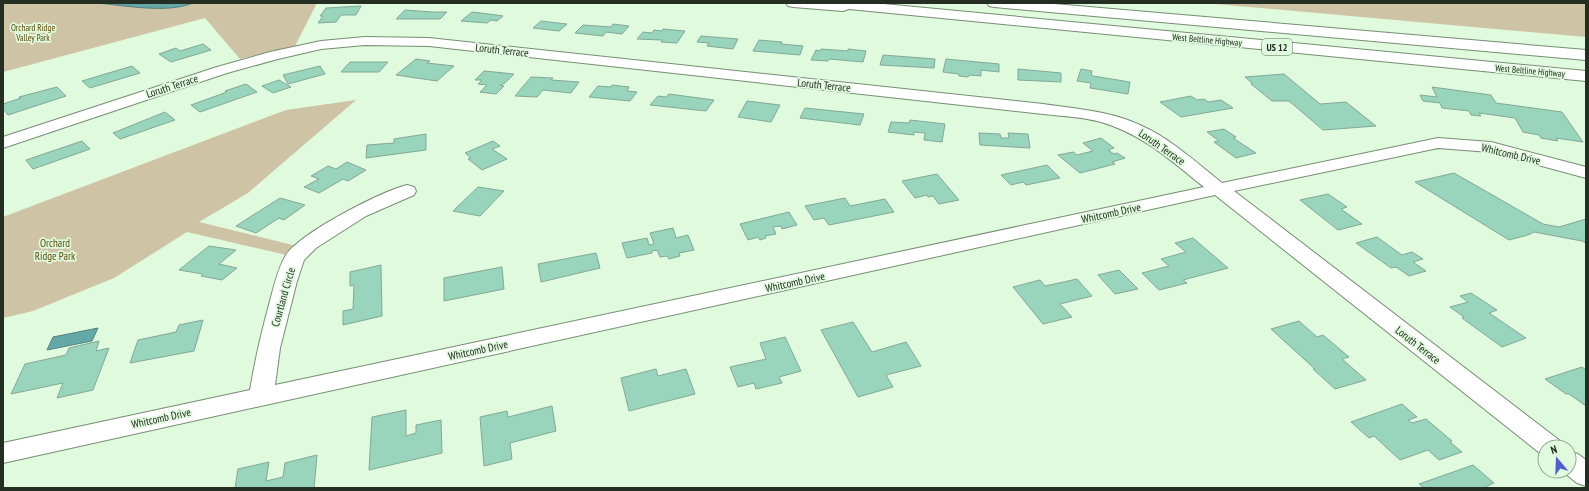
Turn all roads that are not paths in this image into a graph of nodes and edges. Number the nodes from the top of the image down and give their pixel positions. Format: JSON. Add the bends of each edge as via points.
{"nodes":[{"id":1,"x":793,"y":3,"type":"edge"},
{"id":2,"x":828,"y":3,"type":"edge"},
{"id":3,"x":994,"y":3,"type":"edge"},
{"id":4,"x":968,"y":17,"type":"junction"},
{"id":5,"x":1586,"y":55,"type":"edge"},
{"id":6,"x":1586,"y":76,"type":"edge"},
{"id":7,"x":3,"y":142,"type":"edge"},
{"id":8,"x":1586,"y":173,"type":"edge"},
{"id":9,"x":1219,"y":189,"type":"junction"},
{"id":10,"x":408,"y":191,"type":"dead end"},
{"id":11,"x":261,"y":396,"type":"junction"},
{"id":12,"x":1540,"y":439,"type":"edge"},
{"id":13,"x":3,"y":453,"type":"edge"},
{"id":14,"x":1577,"y":468,"type":"edge"},
{"id":15,"x":1586,"y":475,"type":"edge"}],
"edges":[{"from":1,"to":4,"type":"highway"},
{"from":2,"to":4,"type":"highway","name":"West Beltline Highway","number":"US 12"},
{"from":3,"to":5,"type":"highway","name":"West Beltline Highway","number":"US 12"},
{"from":4,"to":6,"type":"highway","name":"West Beltline Highway","number":"US 12"},
{"from":7,"to":9,"type":"street","name":"Loruth Terrace","via":[[275,55],[320,45],[400,40],[1102,118],[1136,129],[1157,141]]},
{"from":8,"to":9,"type":"street","name":"Whitcomb Drive","via":[[1491,147],[1438,143]]},
{"from":9,"to":11,"type":"street","name":"Whitcomb Drive"},
{"from":9,"to":12,"type":"street","name":"Loruth Terrace"},
{"from":10,"to":11,"type":"street","name":"Courtland Circle","via":[[359,212],[309,244],[296,257],[286,281],[269,348]]},
{"from":11,"to":13,"type":"street","name":"Whitcomb Drive"},
{"from":14,"to":15,"type":"street"}]}
